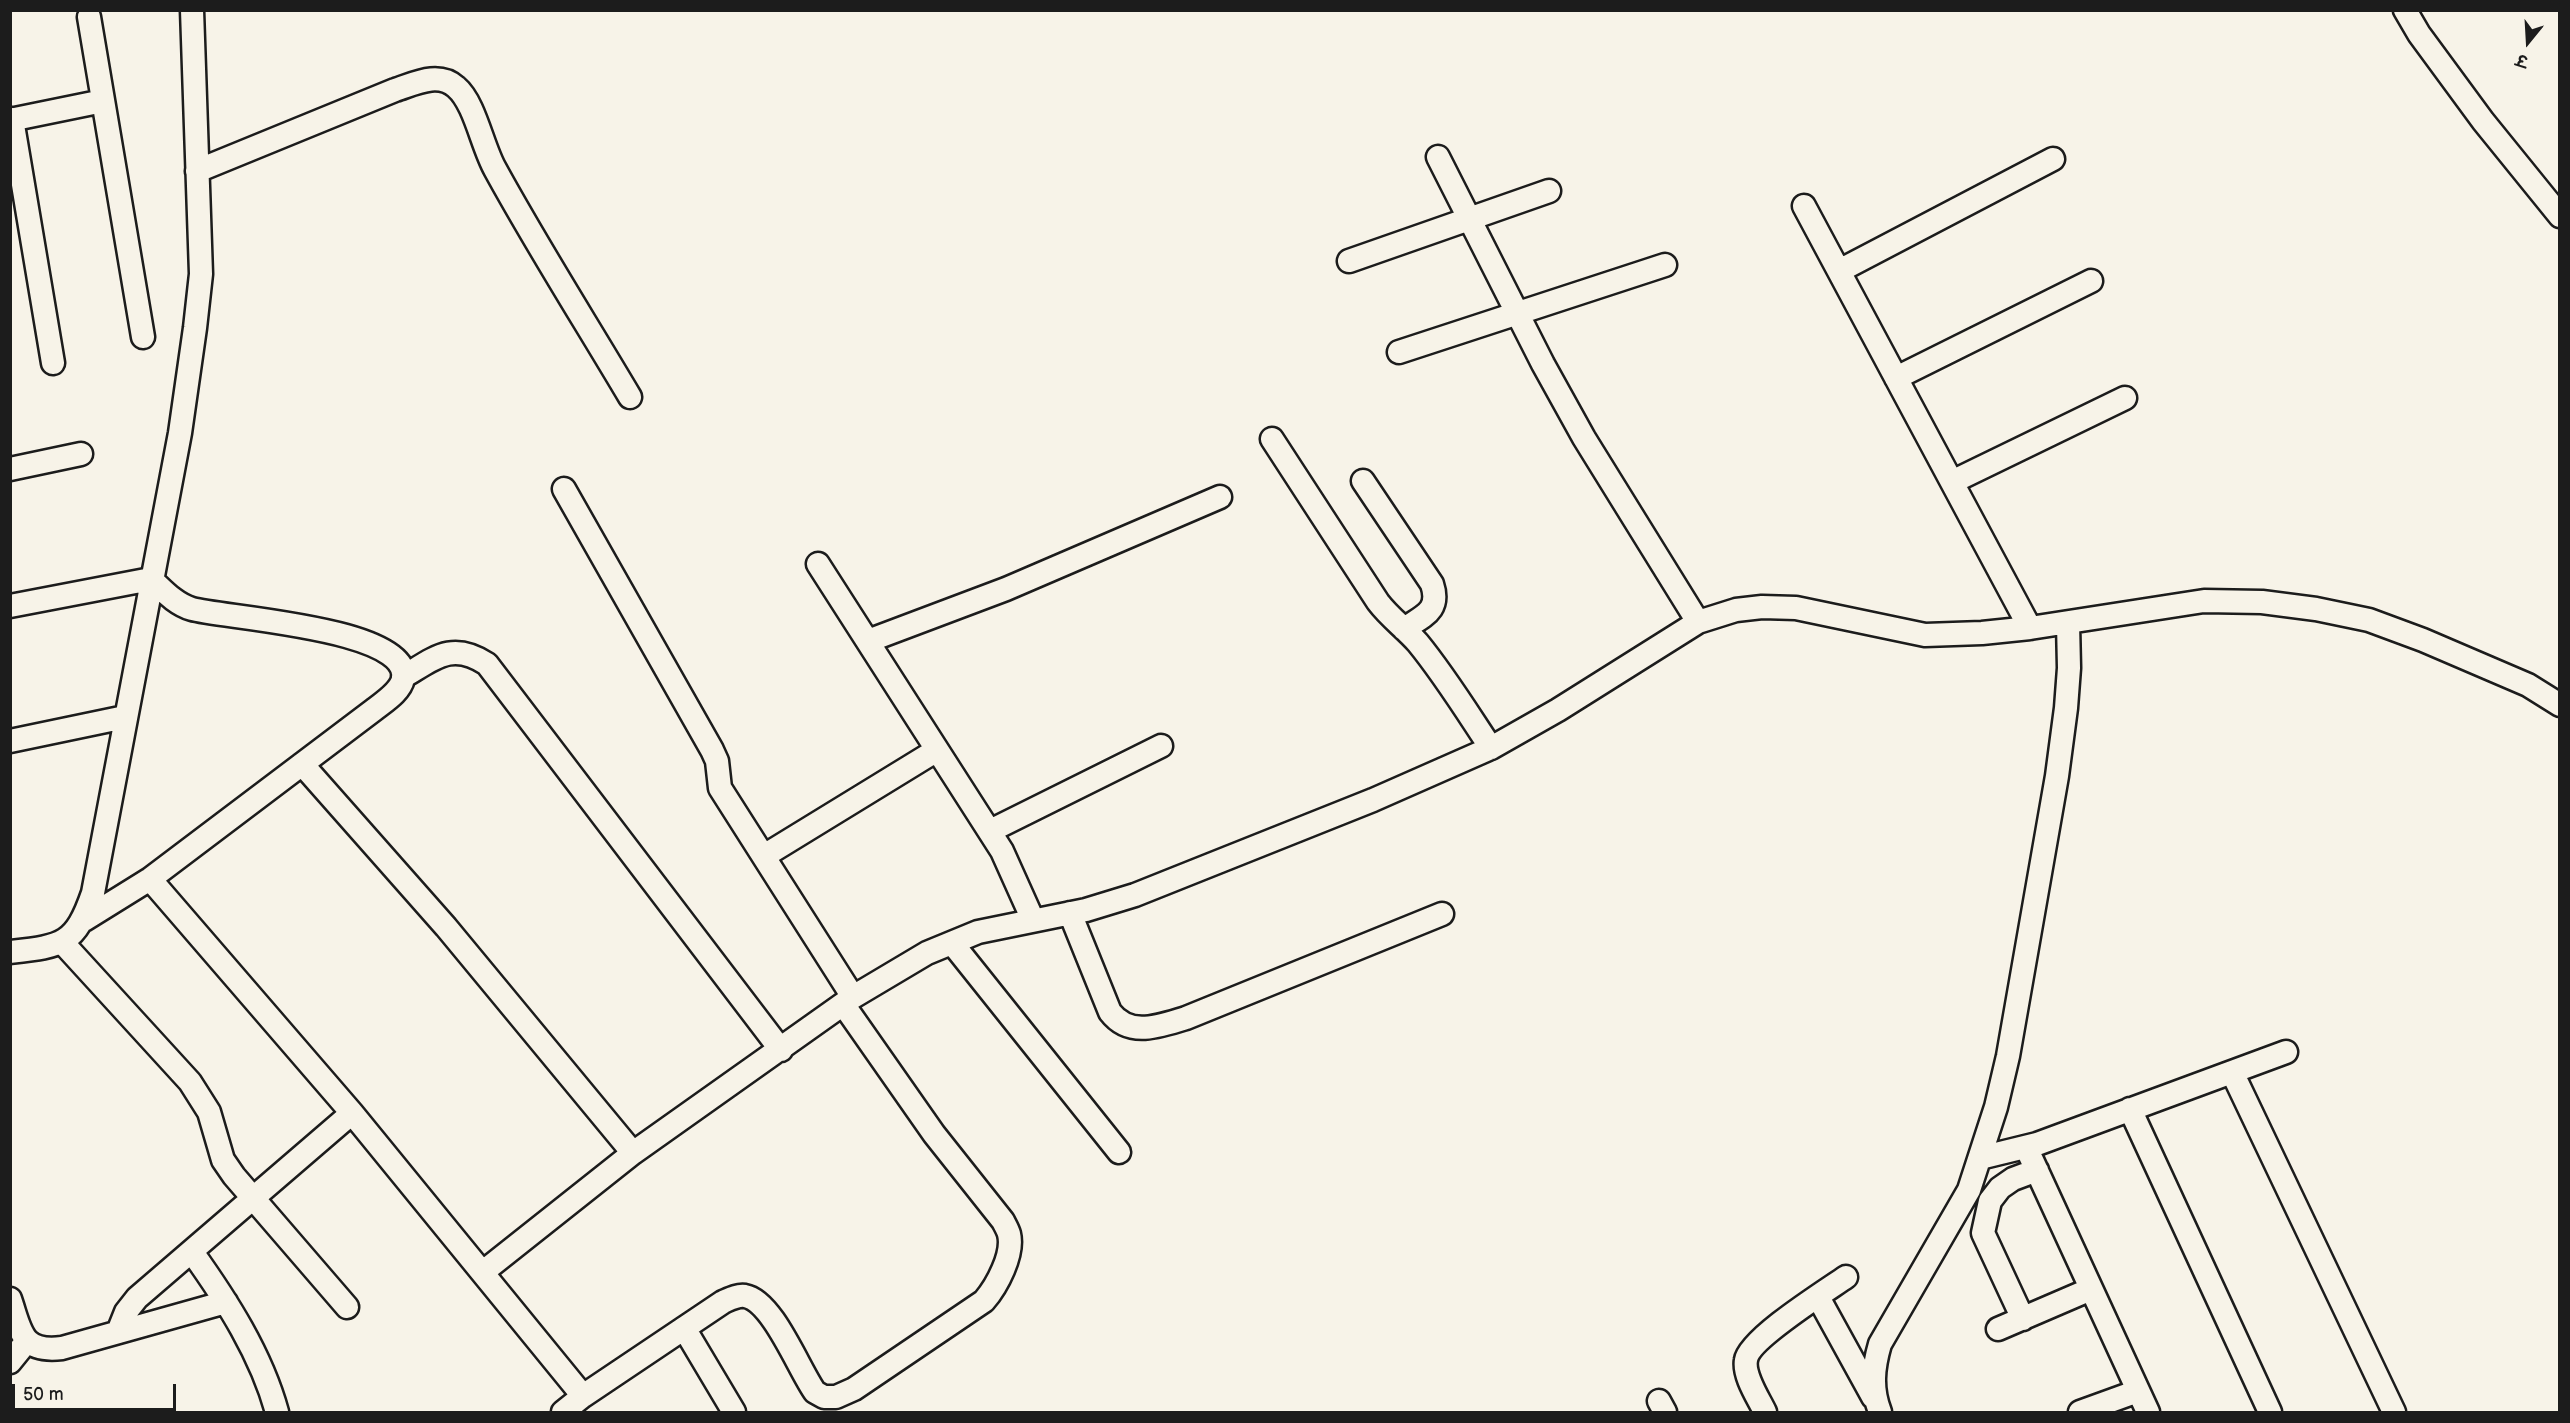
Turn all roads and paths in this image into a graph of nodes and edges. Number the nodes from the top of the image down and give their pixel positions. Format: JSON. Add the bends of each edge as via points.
{"nodes":[{"id":1,"x":2405,"y":10,"type":"edge"},
{"id":2,"x":189,"y":13,"type":"edge"},
{"id":3,"x":89,"y":17,"type":"dead end"},
{"id":4,"x":103,"y":101,"type":"junction"},
{"id":5,"x":11,"y":119,"type":"edge"},
{"id":6,"x":1438,"y":157,"type":"dead end"},
{"id":7,"x":2053,"y":159,"type":"dead end"},
{"id":8,"x":197,"y":171,"type":"junction"},
{"id":9,"x":1549,"y":191,"type":"dead end"},
{"id":10,"x":1804,"y":206,"type":"dead end"},
{"id":11,"x":2559,"y":216,"type":"edge"},
{"id":12,"x":1469,"y":218,"type":"junction"},
{"id":13,"x":1348,"y":261,"type":"dead end"},
{"id":14,"x":1665,"y":265,"type":"dead end"},
{"id":15,"x":1839,"y":271,"type":"junction"},
{"id":16,"x":2091,"y":281,"type":"dead end"},
{"id":17,"x":1517,"y":313,"type":"junction"},
{"id":18,"x":143,"y":337,"type":"dead end"},
{"id":19,"x":1399,"y":352,"type":"dead end"},
{"id":20,"x":53,"y":363,"type":"dead end"},
{"id":21,"x":1896,"y":378,"type":"junction"},
{"id":22,"x":630,"y":397,"type":"dead end"},
{"id":23,"x":2125,"y":398,"type":"dead end"},
{"id":24,"x":1272,"y":439,"type":"dead end"},
{"id":25,"x":81,"y":454,"type":"dead end"},
{"id":26,"x":10,"y":470,"type":"edge"},
{"id":27,"x":1363,"y":481,"type":"dead end"},
{"id":28,"x":1952,"y":482,"type":"junction"},
{"id":29,"x":564,"y":489,"type":"dead end"},
{"id":30,"x":1220,"y":497,"type":"dead end"},
{"id":31,"x":818,"y":564,"type":"dead end"},
{"id":32,"x":151,"y":579,"type":"junction"},
{"id":33,"x":10,"y":606,"type":"edge"},
{"id":34,"x":1698,"y":622,"type":"junction"},
{"id":35,"x":2068,"y":623,"type":"junction"},
{"id":36,"x":2030,"y":628,"type":"junction"},
{"id":37,"x":1404,"y":629,"type":"junction"},
{"id":38,"x":868,"y":641,"type":"junction"},
{"id":39,"x":403,"y":677,"type":"junction"},
{"id":40,"x":2550,"y":687,"type":"edge"},
{"id":41,"x":2559,"y":705,"type":"edge"},
{"id":42,"x":125,"y":717,"type":"junction"},
{"id":43,"x":10,"y":741,"type":"edge"},
{"id":44,"x":1161,"y":746,"type":"dead end"},
{"id":45,"x":1491,"y":748,"type":"junction"},
{"id":46,"x":938,"y":750,"type":"junction"},
{"id":47,"x":302,"y":764,"type":"junction"},
{"id":48,"x":990,"y":831,"type":"junction"},
{"id":49,"x":764,"y":856,"type":"junction"},
{"id":50,"x":150,"y":879,"type":"junction"},
{"id":51,"x":1070,"y":913,"type":"junction"},
{"id":52,"x":1442,"y":914,"type":"dead end"},
{"id":53,"x":84,"y":920,"type":"junction"},
{"id":54,"x":1033,"y":920,"type":"junction"},
{"id":55,"x":62,"y":942,"type":"junction"},
{"id":56,"x":952,"y":943,"type":"junction"},
{"id":57,"x":10,"y":952,"type":"edge"},
{"id":58,"x":848,"y":1000,"type":"junction"},
{"id":59,"x":781,"y":1050,"type":"junction"},
{"id":60,"x":2286,"y":1052,"type":"dead end"},
{"id":61,"x":2232,"y":1072,"type":"junction"},
{"id":62,"x":2130,"y":1109,"type":"junction"},
{"id":63,"x":352,"y":1113,"type":"junction"},
{"id":64,"x":2026,"y":1148,"type":"junction"},
{"id":65,"x":1119,"y":1152,"type":"dead end"},
{"id":66,"x":633,"y":1153,"type":"junction"},
{"id":67,"x":1980,"y":1158,"type":"junction"},
{"id":68,"x":2037,"y":1170,"type":"junction"},
{"id":69,"x":253,"y":1198,"type":"junction"},
{"id":70,"x":192,"y":1252,"type":"junction"},
{"id":71,"x":483,"y":1272,"type":"junction"},
{"id":72,"x":1846,"y":1276,"type":"dead end"},
{"id":73,"x":2091,"y":1289,"type":"junction"},
{"id":74,"x":1818,"y":1297,"type":"junction"},
{"id":75,"x":10,"y":1299,"type":"edge"},
{"id":76,"x":226,"y":1302,"type":"junction"},
{"id":77,"x":347,"y":1307,"type":"dead end"},
{"id":78,"x":2023,"y":1318,"type":"junction"},
{"id":79,"x":684,"y":1328,"type":"junction"},
{"id":80,"x":1998,"y":1329,"type":"dead end"},
{"id":81,"x":118,"y":1332,"type":"junction"},
{"id":82,"x":27,"y":1341,"type":"junction"},
{"id":83,"x":10,"y":1362,"type":"edge"},
{"id":84,"x":2138,"y":1391,"type":"junction"},
{"id":85,"x":583,"y":1396,"type":"junction"},
{"id":86,"x":1878,"y":1407,"type":"edge"},
{"id":87,"x":2391,"y":1412,"type":"edge"},
{"id":88,"x":277,"y":1413,"type":"edge"},
{"id":89,"x":564,"y":1413,"type":"edge"},
{"id":90,"x":734,"y":1413,"type":"edge"},
{"id":91,"x":1766,"y":1413,"type":"edge"},
{"id":92,"x":2080,"y":1413,"type":"edge"},
{"id":93,"x":2148,"y":1413,"type":"edge"},
{"id":94,"x":2270,"y":1413,"type":"edge"}],
"edges":[{"from":1,"to":11,"type":"street","via":[[2483,121]]},
{"from":2,"to":8,"type":"street"},
{"from":3,"to":4,"type":"street"},
{"from":4,"to":5,"type":"street"},
{"from":4,"to":18,"type":"street"},
{"from":5,"to":20,"type":"street"},
{"from":6,"to":12,"type":"street"},
{"from":7,"to":15,"type":"street"},
{"from":8,"to":22,"type":"street","via":[[395,90],[428,79],[443,80],[456,87],[469,107],[494,166]]},
{"from":8,"to":32,"type":"street","via":[[201,274],[195,328],[180,433]]},
{"from":9,"to":12,"type":"street"},
{"from":10,"to":15,"type":"street"},
{"from":12,"to":13,"type":"street"},
{"from":12,"to":17,"type":"street"},
{"from":14,"to":17,"type":"street"},
{"from":15,"to":21,"type":"street"},
{"from":16,"to":21,"type":"street"},
{"from":17,"to":19,"type":"street"},
{"from":17,"to":34,"type":"street","via":[[1584,438]]},
{"from":21,"to":28,"type":"street"},
{"from":23,"to":28,"type":"street"},
{"from":24,"to":37,"type":"street","via":[[1378,602]]},
{"from":25,"to":26,"type":"street"},
{"from":27,"to":37,"type":"street","via":[[1432,584],[1436,597],[1434,607]]},
{"from":28,"to":36,"type":"street"},
{"from":29,"to":49,"type":"street","via":[[712,750],[720,788]]},
{"from":30,"to":38,"type":"street","via":[[1016,585]]},
{"from":31,"to":38,"type":"street"},
{"from":32,"to":33,"type":"street"},
{"from":32,"to":39,"type":"street","via":[[188,608],[279,621],[366,642],[387,652],[400,664]]},
{"from":32,"to":42,"type":"street"},
{"from":34,"to":36,"type":"street","via":[[1736,610],[1762,607],[1796,608],[1925,635]]},
{"from":34,"to":45,"type":"street"},
{"from":35,"to":36,"type":"street"},
{"from":35,"to":40,"type":"street","via":[[2204,601],[2262,602],[2316,609],[2369,620]]},
{"from":35,"to":67,"type":"street","via":[[2069,668],[2057,776],[2008,1056]]},
{"from":37,"to":45,"type":"street","via":[[1440,671]]},
{"from":38,"to":46,"type":"street"},
{"from":39,"to":47,"type":"street","via":[[399,688],[375,709]]},
{"from":39,"to":59,"type":"street","via":[[448,653],[464,652],[487,664]]},
{"from":40,"to":41,"type":"street"},
{"from":42,"to":43,"type":"street"},
{"from":42,"to":53,"type":"street","via":[[93,893]]},
{"from":44,"to":48,"type":"street"},
{"from":45,"to":51,"type":"street","via":[[1259,848],[1135,895]]},
{"from":46,"to":48,"type":"street"},
{"from":46,"to":49,"type":"street"},
{"from":47,"to":50,"type":"street"},
{"from":47,"to":66,"type":"street","via":[[446,927]]},
{"from":48,"to":54,"type":"street"},
{"from":49,"to":58,"type":"street"},
{"from":50,"to":53,"type":"street"},
{"from":50,"to":63,"type":"street"},
{"from":51,"to":52,"type":"street","via":[[1110,1012],[1126,1026],[1142,1028],[1186,1017]]},
{"from":51,"to":54,"type":"street"},
{"from":53,"to":55,"type":"street"},
{"from":54,"to":56,"type":"street","via":[[978,932]]},
{"from":55,"to":57,"type":"street"},
{"from":55,"to":69,"type":"street","via":[[190,1082],[209,1112],[223,1160]]},
{"from":56,"to":58,"type":"street","via":[[927,953]]},
{"from":56,"to":65,"type":"street"},
{"from":58,"to":59,"type":"street"},
{"from":58,"to":79,"type":"street","via":[[934,1134],[1003,1221],[1010,1246],[1000,1280],[984,1301],[874,1377],[836,1397],[815,1392],[768,1314],[745,1296],[723,1302]]},
{"from":59,"to":66,"type":"street"},
{"from":60,"to":61,"type":"street"},
{"from":61,"to":62,"type":"street"},
{"from":61,"to":87,"type":"street"},
{"from":62,"to":64,"type":"street"},
{"from":62,"to":94,"type":"street"},
{"from":63,"to":69,"type":"street"},
{"from":63,"to":71,"type":"street"},
{"from":64,"to":67,"type":"street"},
{"from":64,"to":68,"type":"street"},
{"from":66,"to":71,"type":"street"},
{"from":67,"to":86,"type":"street","via":[[1969,1190],[1880,1344],[1874,1364]]},
{"from":68,"to":73,"type":"street"},
{"from":68,"to":78,"type":"street","via":[[2000,1188],[1990,1201],[1983,1233]]},
{"from":69,"to":70,"type":"street"},
{"from":69,"to":77,"type":"street"},
{"from":70,"to":76,"type":"street"},
{"from":70,"to":81,"type":"street","via":[[136,1298]]},
{"from":71,"to":85,"type":"street"},
{"from":72,"to":74,"type":"street"},
{"from":73,"to":78,"type":"street"},
{"from":73,"to":84,"type":"street"},
{"from":74,"to":86,"type":"street"},
{"from":74,"to":91,"type":"street","via":[[1748,1352],[1745,1363]]},
{"from":75,"to":82,"type":"street"},
{"from":76,"to":81,"type":"street"},
{"from":76,"to":88,"type":"street","via":[[242,1329]]},
{"from":78,"to":80,"type":"street"},
{"from":79,"to":85,"type":"street"},
{"from":79,"to":90,"type":"street"},
{"from":81,"to":82,"type":"street","via":[[47,1350]]},
{"from":82,"to":83,"type":"street"},
{"from":84,"to":92,"type":"street"},
{"from":84,"to":93,"type":"street"},
{"from":85,"to":89,"type":"street"}]}
